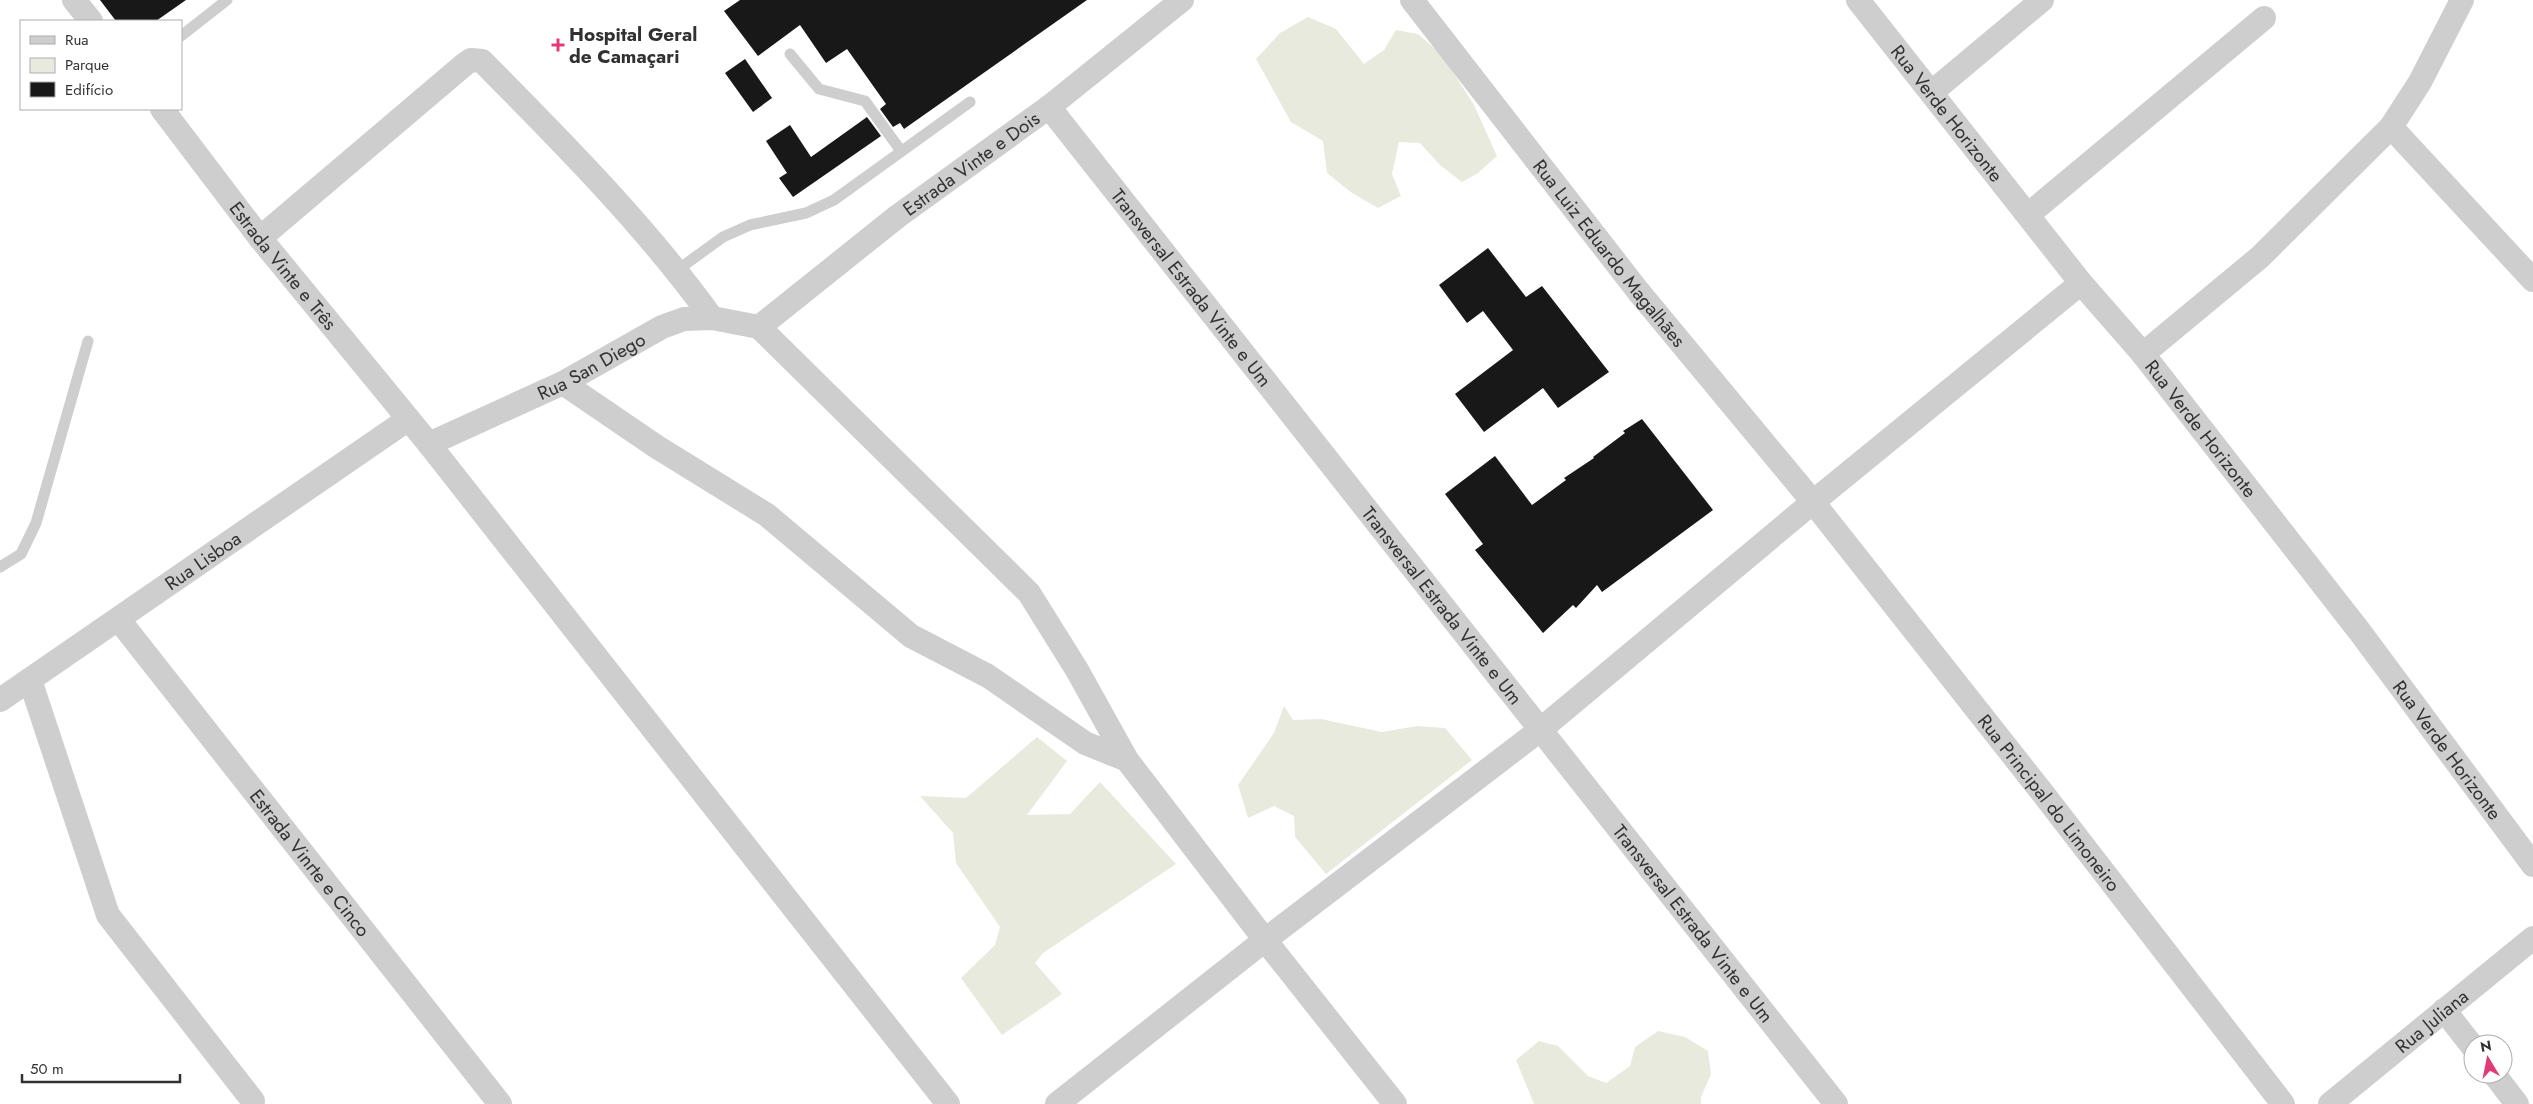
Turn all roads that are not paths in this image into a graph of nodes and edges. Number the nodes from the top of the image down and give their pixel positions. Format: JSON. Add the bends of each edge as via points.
{"nodes":[{"id":1,"x":74,"y":0,"type":"edge"},
{"id":2,"x":226,"y":0,"type":"edge"},
{"id":3,"x":1182,"y":0,"type":"edge"},
{"id":4,"x":1412,"y":0,"type":"edge"},
{"id":5,"x":1858,"y":0,"type":"edge"},
{"id":6,"x":2042,"y":0,"type":"edge"},
{"id":7,"x":2462,"y":0,"type":"edge"},
{"id":8,"x":2264,"y":18,"type":"dead end"},
{"id":9,"x":90,"y":20,"type":"edge"},
{"id":10,"x":182,"y":35,"type":"edge"},
{"id":11,"x":790,"y":54,"type":"dead end"},
{"id":12,"x":1932,"y":92,"type":"junction"},
{"id":13,"x":970,"y":102,"type":"dead end"},
{"id":14,"x":1049,"y":107,"type":"junction"},
{"id":15,"x":163,"y":110,"type":"edge"},
{"id":16,"x":2391,"y":127,"type":"junction"},
{"id":17,"x":901,"y":151,"type":"junction"},
{"id":18,"x":2029,"y":214,"type":"junction"},
{"id":19,"x":260,"y":238,"type":"junction"},
{"id":20,"x":676,"y":271,"type":"junction"},
{"id":21,"x":2533,"y":280,"type":"edge"},
{"id":22,"x":2081,"y":282,"type":"junction"},
{"id":23,"x":712,"y":318,"type":"junction"},
{"id":24,"x":759,"y":327,"type":"junction"},
{"id":25,"x":88,"y":341,"type":"dead end"},
{"id":26,"x":2143,"y":354,"type":"junction"},
{"id":27,"x":563,"y":382,"type":"junction"},
{"id":28,"x":407,"y":420,"type":"junction"},
{"id":29,"x":429,"y":444,"type":"junction"},
{"id":30,"x":1813,"y":502,"type":"junction"},
{"id":31,"x":0,"y":567,"type":"edge"},
{"id":32,"x":119,"y":620,"type":"junction"},
{"id":33,"x":30,"y":680,"type":"junction"},
{"id":34,"x":0,"y":700,"type":"edge"},
{"id":35,"x":1540,"y":730,"type":"junction"},
{"id":36,"x":1127,"y":760,"type":"junction"},
{"id":37,"x":2533,"y":865,"type":"edge"},
{"id":38,"x":2533,"y":938,"type":"edge"},
{"id":39,"x":1265,"y":940,"type":"junction"},
{"id":40,"x":2444,"y":1010,"type":"junction"},
{"id":41,"x":2463,"y":1034,"type":"edge"},
{"id":42,"x":2501,"y":1084,"type":"edge"},
{"id":43,"x":253,"y":1101,"type":"dead end"},
{"id":44,"x":500,"y":1104,"type":"edge"},
{"id":45,"x":948,"y":1104,"type":"edge"},
{"id":46,"x":1057,"y":1104,"type":"edge"},
{"id":47,"x":1394,"y":1104,"type":"edge"},
{"id":48,"x":1836,"y":1104,"type":"edge"},
{"id":49,"x":2283,"y":1104,"type":"edge"},
{"id":50,"x":2330,"y":1104,"type":"edge"},
{"id":51,"x":2516,"y":1104,"type":"edge"}],
"edges":[{"from":1,"to":9,"type":"street"},
{"from":2,"to":10,"type":"lane"},
{"from":3,"to":14,"type":"street","name":"Estrada Vinte e Dois"},
{"from":4,"to":30,"type":"street","name":"Rua Luiz Eduardo Magalhães","via":[[1638,291]]},
{"from":5,"to":12,"type":"street","name":"Rua Verde Horizonte"},
{"from":6,"to":12,"type":"street"},
{"from":7,"to":16,"type":"street","via":[[2420,82]]},
{"from":8,"to":18,"type":"street"},
{"from":11,"to":17,"type":"lane","via":[[819,89],[865,101]]},
{"from":12,"to":18,"type":"street","name":"Rua Verde Horizonte"},
{"from":13,"to":17,"type":"lane"},
{"from":14,"to":24,"type":"street","name":"Estrada Vinte e Dois","via":[[898,216]]},
{"from":14,"to":35,"type":"street","name":"Transversal Estrada Vinte e Um"},
{"from":15,"to":19,"type":"street","name":"Estrada Vinte e Três"},
{"from":16,"to":21,"type":"street"},
{"from":16,"to":26,"type":"street","via":[[2260,257]]},
{"from":17,"to":20,"type":"lane","via":[[834,200],[806,214],[750,225],[723,237]]},
{"from":18,"to":22,"type":"street","name":"Rua Verde Horizonte"},
{"from":19,"to":20,"type":"street","via":[[465,64],[476,59],[482,61],[552,132]]},
{"from":19,"to":28,"type":"street","name":"Estrada Vinte e Três"},
{"from":20,"to":23,"type":"street"},
{"from":22,"to":26,"type":"street","name":"Rua Verde Horizonte"},
{"from":22,"to":30,"type":"street"},
{"from":23,"to":24,"type":"street","name":"Rua San Diego"},
{"from":23,"to":27,"type":"street","name":"Rua San Diego","via":[[684,319],[662,327]]},
{"from":24,"to":36,"type":"street","via":[[1029,593]]},
{"from":25,"to":31,"type":"lane","via":[[36,523],[21,554]]},
{"from":26,"to":37,"type":"street","name":"Rua Verde Horizonte","via":[[2360,632]]},
{"from":27,"to":29,"type":"street","name":"Rua San Diego"},
{"from":27,"to":36,"type":"street","via":[[657,447],[767,515],[911,636],[988,676],[1085,743]]},
{"from":28,"to":29,"type":"street","name":"Estrada Vinte e Três"},
{"from":28,"to":32,"type":"street","name":"Rua Lisboa"},
{"from":29,"to":45,"type":"street","name":"Estrada Vinte e Três"},
{"from":30,"to":35,"type":"street"},
{"from":30,"to":49,"type":"street","name":"Rua Principal do Limoneiro","via":[[2048,798]]},
{"from":32,"to":33,"type":"street","name":"Rua Lisboa"},
{"from":32,"to":44,"type":"street","name":"Estrada Vinrte e Cinco"},
{"from":33,"to":34,"type":"street","name":"Rua Lisboa"},
{"from":33,"to":43,"type":"street","via":[[108,915]]},
{"from":35,"to":39,"type":"street"},
{"from":35,"to":48,"type":"street","name":"Transversal Estrada Vinte e Um"},
{"from":36,"to":39,"type":"street"},
{"from":38,"to":40,"type":"street","name":"Rua Juliana"},
{"from":39,"to":46,"type":"street"},
{"from":39,"to":47,"type":"street"},
{"from":40,"to":41,"type":"street"},
{"from":40,"to":50,"type":"street","name":"Rua Juliana"},
{"from":42,"to":51,"type":"street"}]}
